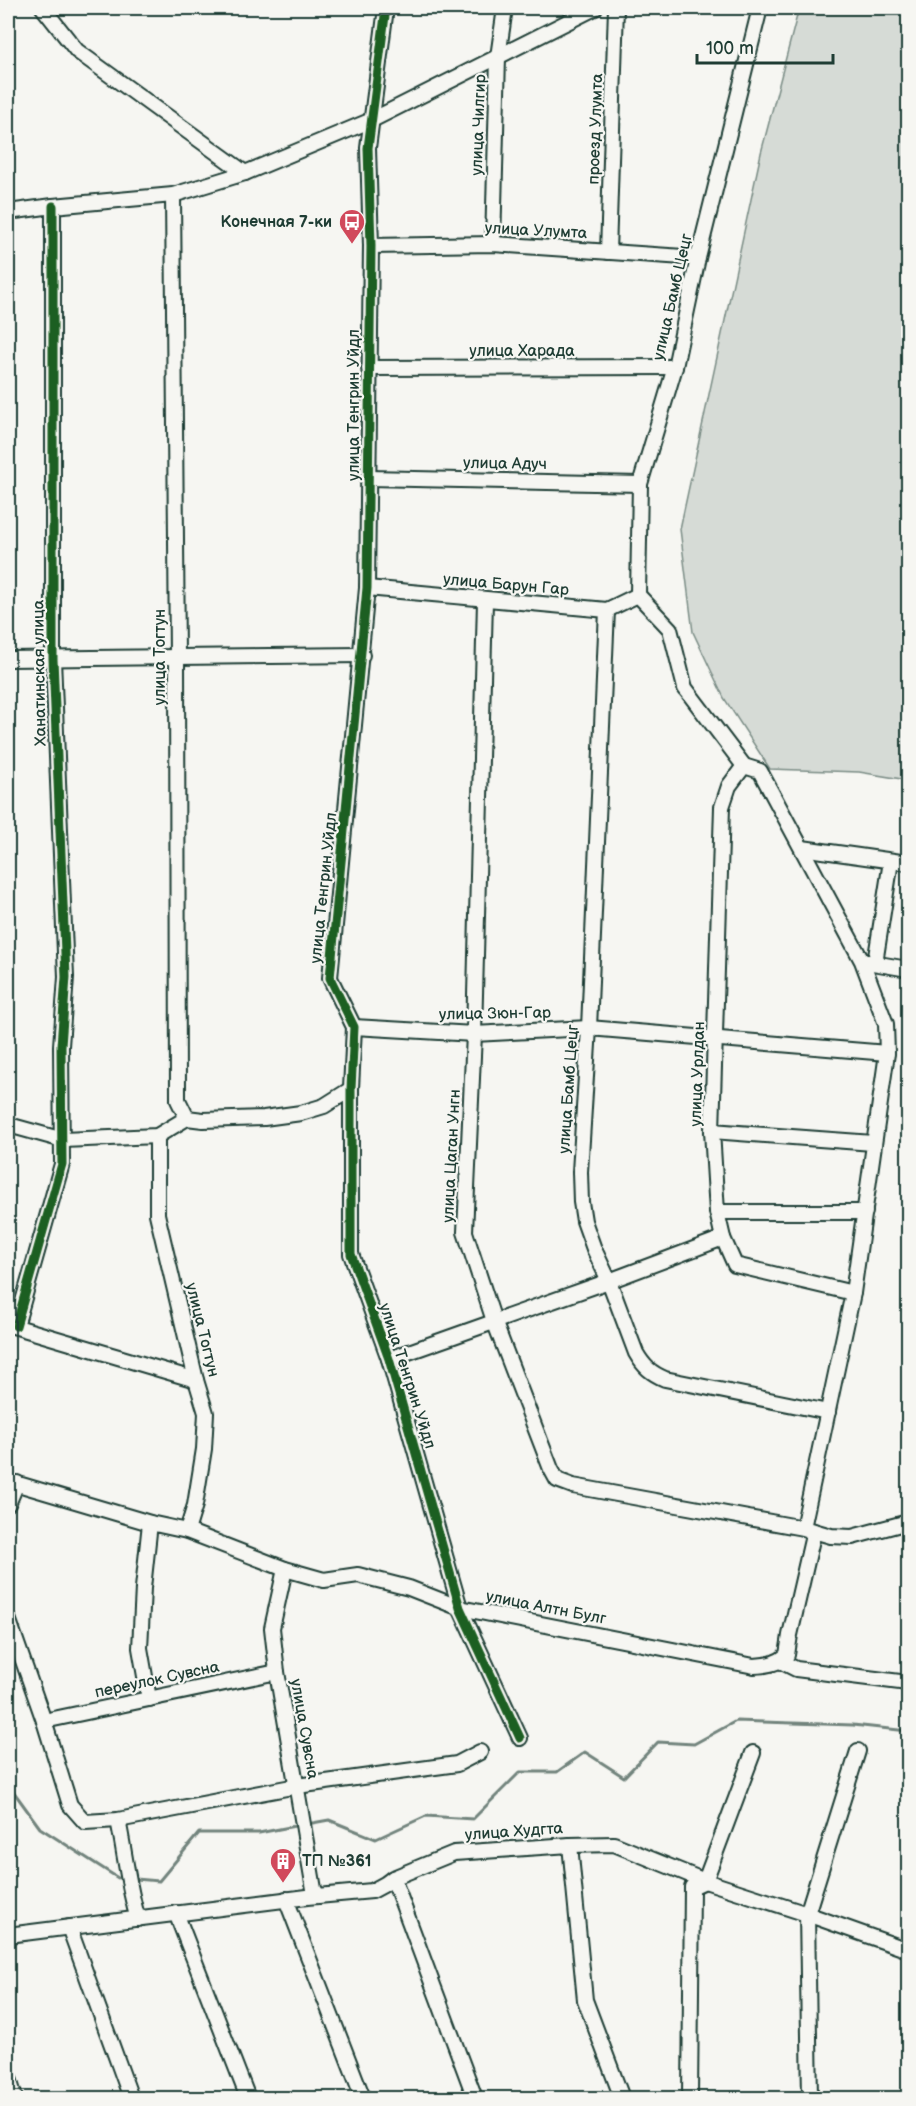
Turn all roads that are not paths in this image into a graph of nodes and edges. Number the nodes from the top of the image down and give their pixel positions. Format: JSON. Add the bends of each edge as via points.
{"nodes":[{"id":1,"x":43,"y":8,"type":"edge"},
{"id":2,"x":386,"y":8,"type":"edge"},
{"id":3,"x":505,"y":8,"type":"edge"},
{"id":4,"x":595,"y":8,"type":"edge"},
{"id":5,"x":616,"y":8,"type":"edge"},
{"id":6,"x":760,"y":8,"type":"edge"},
{"id":7,"x":498,"y":57,"type":"junction"},
{"id":8,"x":372,"y":120,"type":"junction"},
{"id":9,"x":245,"y":173,"type":"junction"},
{"id":10,"x":173,"y":195,"type":"junction"},
{"id":11,"x":53,"y":206,"type":"junction"},
{"id":12,"x":8,"y":212,"type":"edge"},
{"id":13,"x":493,"y":244,"type":"junction"},
{"id":14,"x":371,"y":246,"type":"junction"},
{"id":15,"x":608,"y":252,"type":"junction"},
{"id":16,"x":698,"y":258,"type":"junction"},
{"id":17,"x":675,"y":367,"type":"junction"},
{"id":18,"x":369,"y":368,"type":"junction"},
{"id":19,"x":369,"y":478,"type":"junction"},
{"id":20,"x":640,"y":484,"type":"junction"},
{"id":21,"x":367,"y":588,"type":"junction"},
{"id":22,"x":638,"y":595,"type":"junction"},
{"id":23,"x":485,"y":600,"type":"junction"},
{"id":24,"x":607,"y":610,"type":"junction"},
{"id":25,"x":362,"y":655,"type":"junction"},
{"id":26,"x":177,"y":656,"type":"junction"},
{"id":27,"x":8,"y":659,"type":"edge"},
{"id":28,"x":53,"y":659,"type":"junction"},
{"id":29,"x":744,"y":766,"type":"junction"},
{"id":30,"x":802,"y":848,"type":"junction"},
{"id":31,"x":891,"y":861,"type":"junction"},
{"id":32,"x":909,"y":863,"type":"edge"},
{"id":33,"x":868,"y":962,"type":"junction"},
{"id":34,"x":909,"y":969,"type":"edge"},
{"id":35,"x":354,"y":1027,"type":"junction"},
{"id":36,"x":589,"y":1028,"type":"junction"},
{"id":37,"x":474,"y":1034,"type":"junction"},
{"id":38,"x":715,"y":1038,"type":"junction"},
{"id":39,"x":887,"y":1053,"type":"junction"},
{"id":40,"x":351,"y":1089,"type":"junction"},
{"id":41,"x":187,"y":1118,"type":"junction"},
{"id":42,"x":8,"y":1126,"type":"edge"},
{"id":43,"x":712,"y":1131,"type":"junction"},
{"id":44,"x":157,"y":1136,"type":"junction"},
{"id":45,"x":63,"y":1140,"type":"junction"},
{"id":46,"x":873,"y":1143,"type":"junction"},
{"id":47,"x":717,"y":1212,"type":"junction"},
{"id":48,"x":865,"y":1212,"type":"junction"},
{"id":49,"x":723,"y":1238,"type":"junction"},
{"id":50,"x":609,"y":1281,"type":"junction"},
{"id":51,"x":853,"y":1293,"type":"junction"},
{"id":52,"x":494,"y":1321,"type":"junction"},
{"id":53,"x":12,"y":1325,"type":"edge"},
{"id":54,"x":389,"y":1359,"type":"junction"},
{"id":55,"x":196,"y":1380,"type":"junction"},
{"id":56,"x":828,"y":1412,"type":"junction"},
{"id":57,"x":12,"y":1482,"type":"edge"},
{"id":58,"x":8,"y":1504,"type":"edge"},
{"id":59,"x":909,"y":1522,"type":"edge"},
{"id":60,"x":150,"y":1523,"type":"junction"},
{"id":61,"x":808,"y":1530,"type":"junction"},
{"id":62,"x":187,"y":1531,"type":"junction"},
{"id":63,"x":285,"y":1569,"type":"junction"},
{"id":64,"x":460,"y":1608,"type":"junction"},
{"id":65,"x":8,"y":1618,"type":"edge"},
{"id":66,"x":780,"y":1661,"type":"junction"},
{"id":67,"x":277,"y":1672,"type":"junction"},
{"id":68,"x":909,"y":1683,"type":"edge"},
{"id":69,"x":149,"y":1699,"type":"junction"},
{"id":70,"x":44,"y":1721,"type":"junction"},
{"id":71,"x":520,"y":1738,"type":"dead end"},
{"id":72,"x":858,"y":1751,"type":"dead end"},
{"id":73,"x":480,"y":1752,"type":"dead end"},
{"id":74,"x":753,"y":1752,"type":"dead end"},
{"id":75,"x":297,"y":1786,"type":"junction"},
{"id":76,"x":118,"y":1820,"type":"junction"},
{"id":77,"x":570,"y":1845,"type":"junction"},
{"id":78,"x":393,"y":1878,"type":"junction"},
{"id":79,"x":705,"y":1881,"type":"junction"},
{"id":80,"x":318,"y":1896,"type":"junction"},
{"id":81,"x":286,"y":1899,"type":"junction"},
{"id":82,"x":176,"y":1913,"type":"junction"},
{"id":83,"x":807,"y":1914,"type":"junction"},
{"id":84,"x":138,"y":1918,"type":"junction"},
{"id":85,"x":69,"y":1927,"type":"junction"},
{"id":86,"x":8,"y":1935,"type":"edge"},
{"id":87,"x":909,"y":1950,"type":"edge"},
{"id":88,"x":8,"y":2075,"type":"edge"},
{"id":89,"x":15,"y":2098,"type":"edge"},
{"id":90,"x":132,"y":2098,"type":"edge"},
{"id":91,"x":248,"y":2098,"type":"edge"},
{"id":92,"x":363,"y":2098,"type":"edge"},
{"id":93,"x":475,"y":2098,"type":"edge"},
{"id":94,"x":622,"y":2098,"type":"edge"},
{"id":95,"x":690,"y":2098,"type":"edge"},
{"id":96,"x":810,"y":2098,"type":"edge"}],
"edges":[{"from":1,"to":9,"type":"street","via":[[77,51]]},
{"from":2,"to":8,"type":"street","name":"улица Тенгрин Уйдл"},
{"from":3,"to":7,"type":"street","name":"улица Чилгир"},
{"from":4,"to":7,"type":"street"},
{"from":5,"to":15,"type":"street","name":"проезд Улумта"},
{"from":6,"to":16,"type":"street","name":"улица Бамб Цецг"},
{"from":7,"to":8,"type":"street"},
{"from":7,"to":13,"type":"street","name":"улица Чилгир"},
{"from":8,"to":9,"type":"street"},
{"from":8,"to":14,"type":"street","name":"улица Тенгрин Уйдл","via":[[368,148]]},
{"from":9,"to":10,"type":"street"},
{"from":10,"to":11,"type":"street"},
{"from":10,"to":26,"type":"street","name":"улица Тогтун"},
{"from":11,"to":12,"type":"street"},
{"from":11,"to":28,"type":"street","name":"Ханатинская улица"},
{"from":13,"to":14,"type":"street","name":"улица Улумта"},
{"from":13,"to":15,"type":"street","name":"улица Улумта"},
{"from":14,"to":18,"type":"street","name":"улица Тенгрин Уйдл"},
{"from":15,"to":16,"type":"street","name":"улица Улумта"},
{"from":16,"to":17,"type":"street","name":"улица Бамб Цецг"},
{"from":17,"to":18,"type":"street","name":"улица Харада"},
{"from":17,"to":20,"type":"street","name":"улица Бамб Цецг"},
{"from":18,"to":19,"type":"street","name":"улица Тенгрин Уйдл"},
{"from":19,"to":20,"type":"street","name":"улица Адуч"},
{"from":19,"to":21,"type":"street","name":"улица Тенгрин Уйдл"},
{"from":20,"to":22,"type":"street","name":"улица Бамб Цецг"},
{"from":21,"to":23,"type":"street","name":"улица Барун Гар"},
{"from":21,"to":25,"type":"street","name":"улица Тенгрин Уйдл"},
{"from":22,"to":24,"type":"street"},
{"from":22,"to":29,"type":"street","via":[[670,629],[685,688]]},
{"from":23,"to":24,"type":"street","name":"улица Барун Гар"},
{"from":23,"to":37,"type":"street","name":"улица Цаган Унгн"},
{"from":24,"to":36,"type":"street","name":"улица Бамб Цецг"},
{"from":25,"to":26,"type":"street"},
{"from":25,"to":35,"type":"street","name":"улица Тенгрин Уйдл","via":[[330,978]]},
{"from":26,"to":28,"type":"street"},
{"from":26,"to":41,"type":"street","name":"улица Тогтун","via":[[178,1100]]},
{"from":27,"to":28,"type":"street"},
{"from":28,"to":45,"type":"street","name":"Ханатинская улица","via":[[66,977],[61,1046]]},
{"from":29,"to":30,"type":"street","via":[[760,771]]},
{"from":29,"to":38,"type":"street","name":"улица Урлдан","via":[[729,786],[722,807]]},
{"from":30,"to":31,"type":"street"},
{"from":30,"to":33,"type":"street"},
{"from":31,"to":32,"type":"street"},
{"from":31,"to":33,"type":"street"},
{"from":33,"to":34,"type":"street"},
{"from":33,"to":39,"type":"street","via":[[886,1024]]},
{"from":35,"to":37,"type":"street","name":"улица Зюн-Гар"},
{"from":35,"to":40,"type":"street","name":"улица Тенгрин Уйдл"},
{"from":36,"to":37,"type":"street","name":"улица Зюн-Гар"},
{"from":36,"to":38,"type":"street","name":"улица Зюн-Гар"},
{"from":36,"to":50,"type":"street","name":"улица Бамб Цецг","via":[[581,1202],[590,1240]]},
{"from":37,"to":52,"type":"street","name":"улица Цаган Унгн","via":[[465,1232]]},
{"from":38,"to":39,"type":"street","name":"улица Зюн-Гар"},
{"from":38,"to":43,"type":"street","name":"улица Урлдан"},
{"from":39,"to":46,"type":"street"},
{"from":40,"to":41,"type":"street","via":[[324,1106],[302,1113],[264,1118]]},
{"from":40,"to":54,"type":"street","name":"улица Тенгрин Уйдл","via":[[351,1254]]},
{"from":41,"to":44,"type":"street"},
{"from":42,"to":45,"type":"street"},
{"from":43,"to":46,"type":"street"},
{"from":43,"to":47,"type":"street","name":"улица Урлдан"},
{"from":44,"to":45,"type":"street"},
{"from":44,"to":55,"type":"street","name":"улица Тогтун","via":[[157,1214]]},
{"from":45,"to":53,"type":"street","name":"Ханатинская улица","via":[[62,1164]]},
{"from":46,"to":48,"type":"street"},
{"from":47,"to":48,"type":"street"},
{"from":47,"to":49,"type":"street","name":"улица Урлдан"},
{"from":48,"to":51,"type":"street"},
{"from":49,"to":50,"type":"street"},
{"from":49,"to":51,"type":"street","name":"улица Урлдан","via":[[735,1265]]},
{"from":50,"to":52,"type":"street"},
{"from":50,"to":56,"type":"street","name":"улица Бамб Цецг","via":[[636,1353],[650,1373]]},
{"from":51,"to":56,"type":"street"},
{"from":52,"to":54,"type":"street"},
{"from":52,"to":61,"type":"street","name":"улица Цаган Унгн","via":[[557,1480],[595,1491]]},
{"from":53,"to":55,"type":"street"},
{"from":54,"to":64,"type":"street","name":"улица Тенгрин Уйдл"},
{"from":55,"to":62,"type":"street","name":"улица Тогтун","via":[[206,1422],[195,1505]]},
{"from":56,"to":61,"type":"street"},
{"from":57,"to":58,"type":"street"},
{"from":57,"to":60,"type":"street","name":"улица Алтн Булг"},
{"from":59,"to":61,"type":"street","name":"улица Цаган Унгн","via":[[852,1537]]},
{"from":60,"to":62,"type":"street","name":"улица Алтн Булг"},
{"from":60,"to":69,"type":"street","via":[[140,1648]]},
{"from":61,"to":66,"type":"street","via":[[787,1654]]},
{"from":62,"to":63,"type":"street","name":"улица Алтн Булг"},
{"from":63,"to":64,"type":"street","name":"улица Алтн Булг","via":[[324,1580],[358,1575],[409,1588]]},
{"from":63,"to":67,"type":"street","name":"улица Сувсна","via":[[272,1628]]},
{"from":64,"to":66,"type":"street","name":"улица Алтн Булг","via":[[754,1666]]},
{"from":64,"to":71,"type":"street","name":"улица Тенгрин Уйдл"},
{"from":65,"to":70,"type":"street"},
{"from":66,"to":68,"type":"street","via":[[796,1669]]},
{"from":67,"to":69,"type":"street","name":"переулок Сувсна"},
{"from":67,"to":75,"type":"street","name":"улица Сувсна"},
{"from":69,"to":70,"type":"street","name":"переулок Сувсна"},
{"from":70,"to":76,"type":"street","via":[[70,1805],[84,1822]]},
{"from":72,"to":83,"type":"street"},
{"from":73,"to":75,"type":"street","via":[[457,1764]]},
{"from":74,"to":79,"type":"street"},
{"from":75,"to":76,"type":"street"},
{"from":75,"to":80,"type":"street","name":"улица Сувсна"},
{"from":76,"to":84,"type":"street","via":[[129,1890]]},
{"from":77,"to":78,"type":"street","name":"улица Худгта","via":[[454,1853]]},
{"from":77,"to":79,"type":"street","name":"улица Худгта","via":[[614,1844]]},
{"from":77,"to":94,"type":"street","via":[[585,2000]]},
{"from":78,"to":80,"type":"street","name":"улица Худгта","via":[[372,1891]]},
{"from":78,"to":93,"type":"street"},
{"from":79,"to":83,"type":"street","name":"улица Худгта"},
{"from":79,"to":95,"type":"street","via":[[692,1887]]},
{"from":80,"to":81,"type":"street","name":"улица Худгта"},
{"from":81,"to":82,"type":"street","name":"улица Худгта"},
{"from":81,"to":92,"type":"street"},
{"from":82,"to":84,"type":"street","name":"улица Худгта"},
{"from":82,"to":91,"type":"street"},
{"from":83,"to":87,"type":"street","name":"улица Худгта"},
{"from":83,"to":96,"type":"street"},
{"from":84,"to":85,"type":"street","name":"улица Худгта"},
{"from":85,"to":86,"type":"street","name":"улица Худгта"},
{"from":85,"to":90,"type":"street"},
{"from":88,"to":89,"type":"street"}]}
